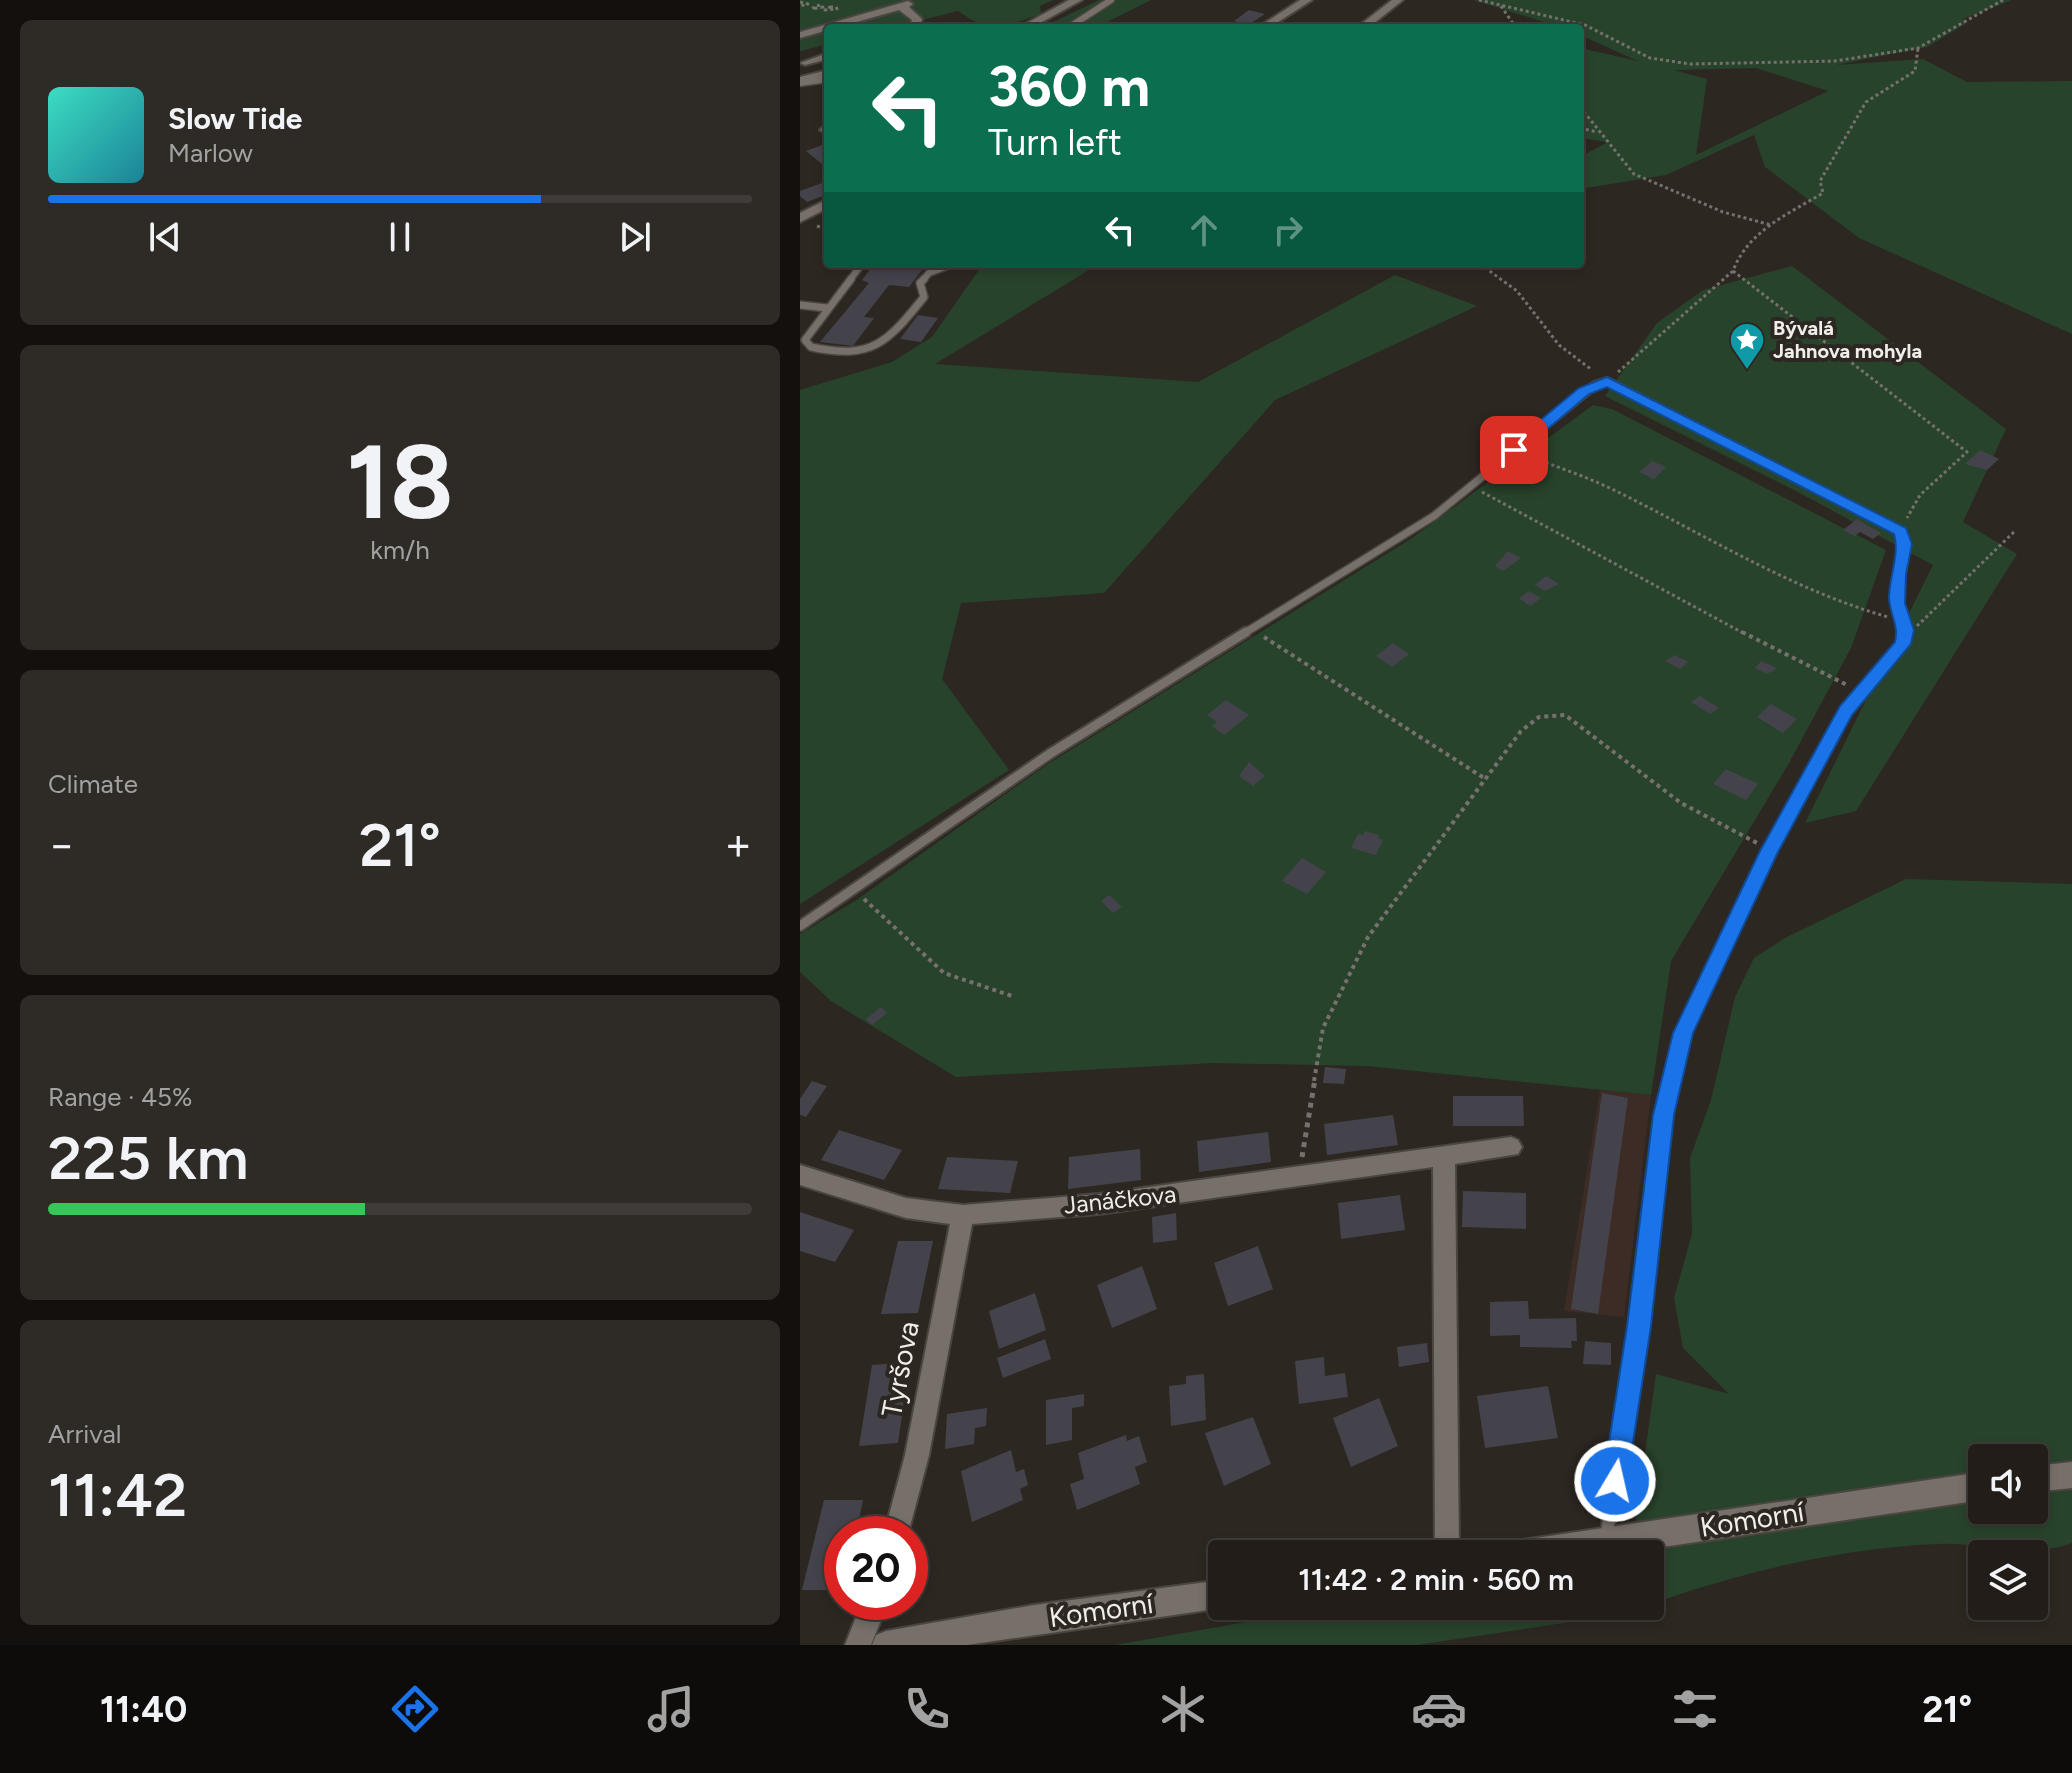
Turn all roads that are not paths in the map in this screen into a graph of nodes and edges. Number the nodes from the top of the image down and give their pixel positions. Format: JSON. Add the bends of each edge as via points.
{"nodes":[{"id":1,"x":1077,"y":0,"type":"edge"},
{"id":2,"x":1111,"y":0,"type":"edge"},
{"id":3,"x":1307,"y":0,"type":"edge"},
{"id":4,"x":1398,"y":0,"type":"edge"},
{"id":5,"x":838,"y":24,"type":"edge"},
{"id":6,"x":915,"y":24,"type":"edge"},
{"id":7,"x":1031,"y":24,"type":"edge"},
{"id":8,"x":1074,"y":24,"type":"edge"},
{"id":9,"x":1268,"y":24,"type":"edge"},
{"id":10,"x":1366,"y":24,"type":"edge"},
{"id":11,"x":824,"y":28,"type":"edge"},
{"id":12,"x":800,"y":35,"type":"edge"},
{"id":13,"x":824,"y":57,"type":"edge"},
{"id":14,"x":805,"y":62,"type":"dead end"},
{"id":15,"x":824,"y":74,"type":"edge"},
{"id":16,"x":824,"y":79,"type":"edge"},
{"id":17,"x":800,"y":82,"type":"edge"},
{"id":18,"x":824,"y":206,"type":"edge"},
{"id":19,"x":804,"y":213,"type":"edge"},
{"id":20,"x":859,"y":268,"type":"edge"},
{"id":21,"x":942,"y":268,"type":"edge"},
{"id":22,"x":800,"y":305,"type":"edge"},
{"id":23,"x":827,"y":308,"type":"junction"},
{"id":24,"x":800,"y":926,"type":"edge"},
{"id":25,"x":1511,"y":1147,"type":"dead end"},
{"id":26,"x":1444,"y":1155,"type":"junction"},
{"id":27,"x":800,"y":1175,"type":"edge"},
{"id":28,"x":963,"y":1215,"type":"junction"},
{"id":29,"x":2072,"y":1475,"type":"edge"},
{"id":30,"x":2048,"y":1478,"type":"edge"},
{"id":31,"x":1968,"y":1488,"type":"edge"},
{"id":32,"x":901,"y":1516,"type":"edge"},
{"id":33,"x":1447,"y":1540,"type":"edge"},
{"id":34,"x":1605,"y":1540,"type":"edge"},
{"id":35,"x":1625,"y":1540,"type":"edge"},
{"id":36,"x":1208,"y":1596,"type":"edge"},
{"id":37,"x":868,"y":1620,"type":"edge"},
{"id":38,"x":858,"y":1645,"type":"edge"},
{"id":39,"x":886,"y":1645,"type":"edge"}],
"edges":[{"from":1,"to":7,"type":"street"},
{"from":2,"to":8,"type":"lane"},
{"from":3,"to":9,"type":"street"},
{"from":4,"to":10,"type":"street"},
{"from":5,"to":6,"type":"street","via":[[905,5]]},
{"from":11,"to":12,"type":"street"},
{"from":13,"to":14,"type":"street"},
{"from":15,"to":17,"type":"street"},
{"from":16,"to":17,"type":"lane"},
{"from":18,"to":19,"type":"street"},
{"from":20,"to":23,"type":"lane"},
{"from":21,"to":23,"type":"lane","via":[[920,283],[924,297],[882,346],[852,353],[811,347],[805,340]]},
{"from":22,"to":23,"type":"lane"},
{"from":24,"to":34,"type":"lane","via":[[1051,753],[1434,516],[1584,391],[1607,381],[1900,531],[1904,544],[1897,603],[1904,638],[1846,711],[1769,851],[1683,1033],[1664,1115],[1639,1326]]},
{"from":25,"to":26,"type":"street","name":"Janáčkova"},
{"from":26,"to":28,"type":"street","name":"Janáčkova","via":[[1099,1204]]},
{"from":26,"to":33,"type":"street"},
{"from":27,"to":28,"type":"street","name":"Janáčkova","via":[[906,1208]]},
{"from":28,"to":32,"type":"street","name":"Tyršova"},
{"from":29,"to":30,"type":"street"},
{"from":31,"to":35,"type":"street","name":"Komorní"},
{"from":36,"to":39,"type":"street","name":"Komorní"},
{"from":37,"to":38,"type":"street"}]}
